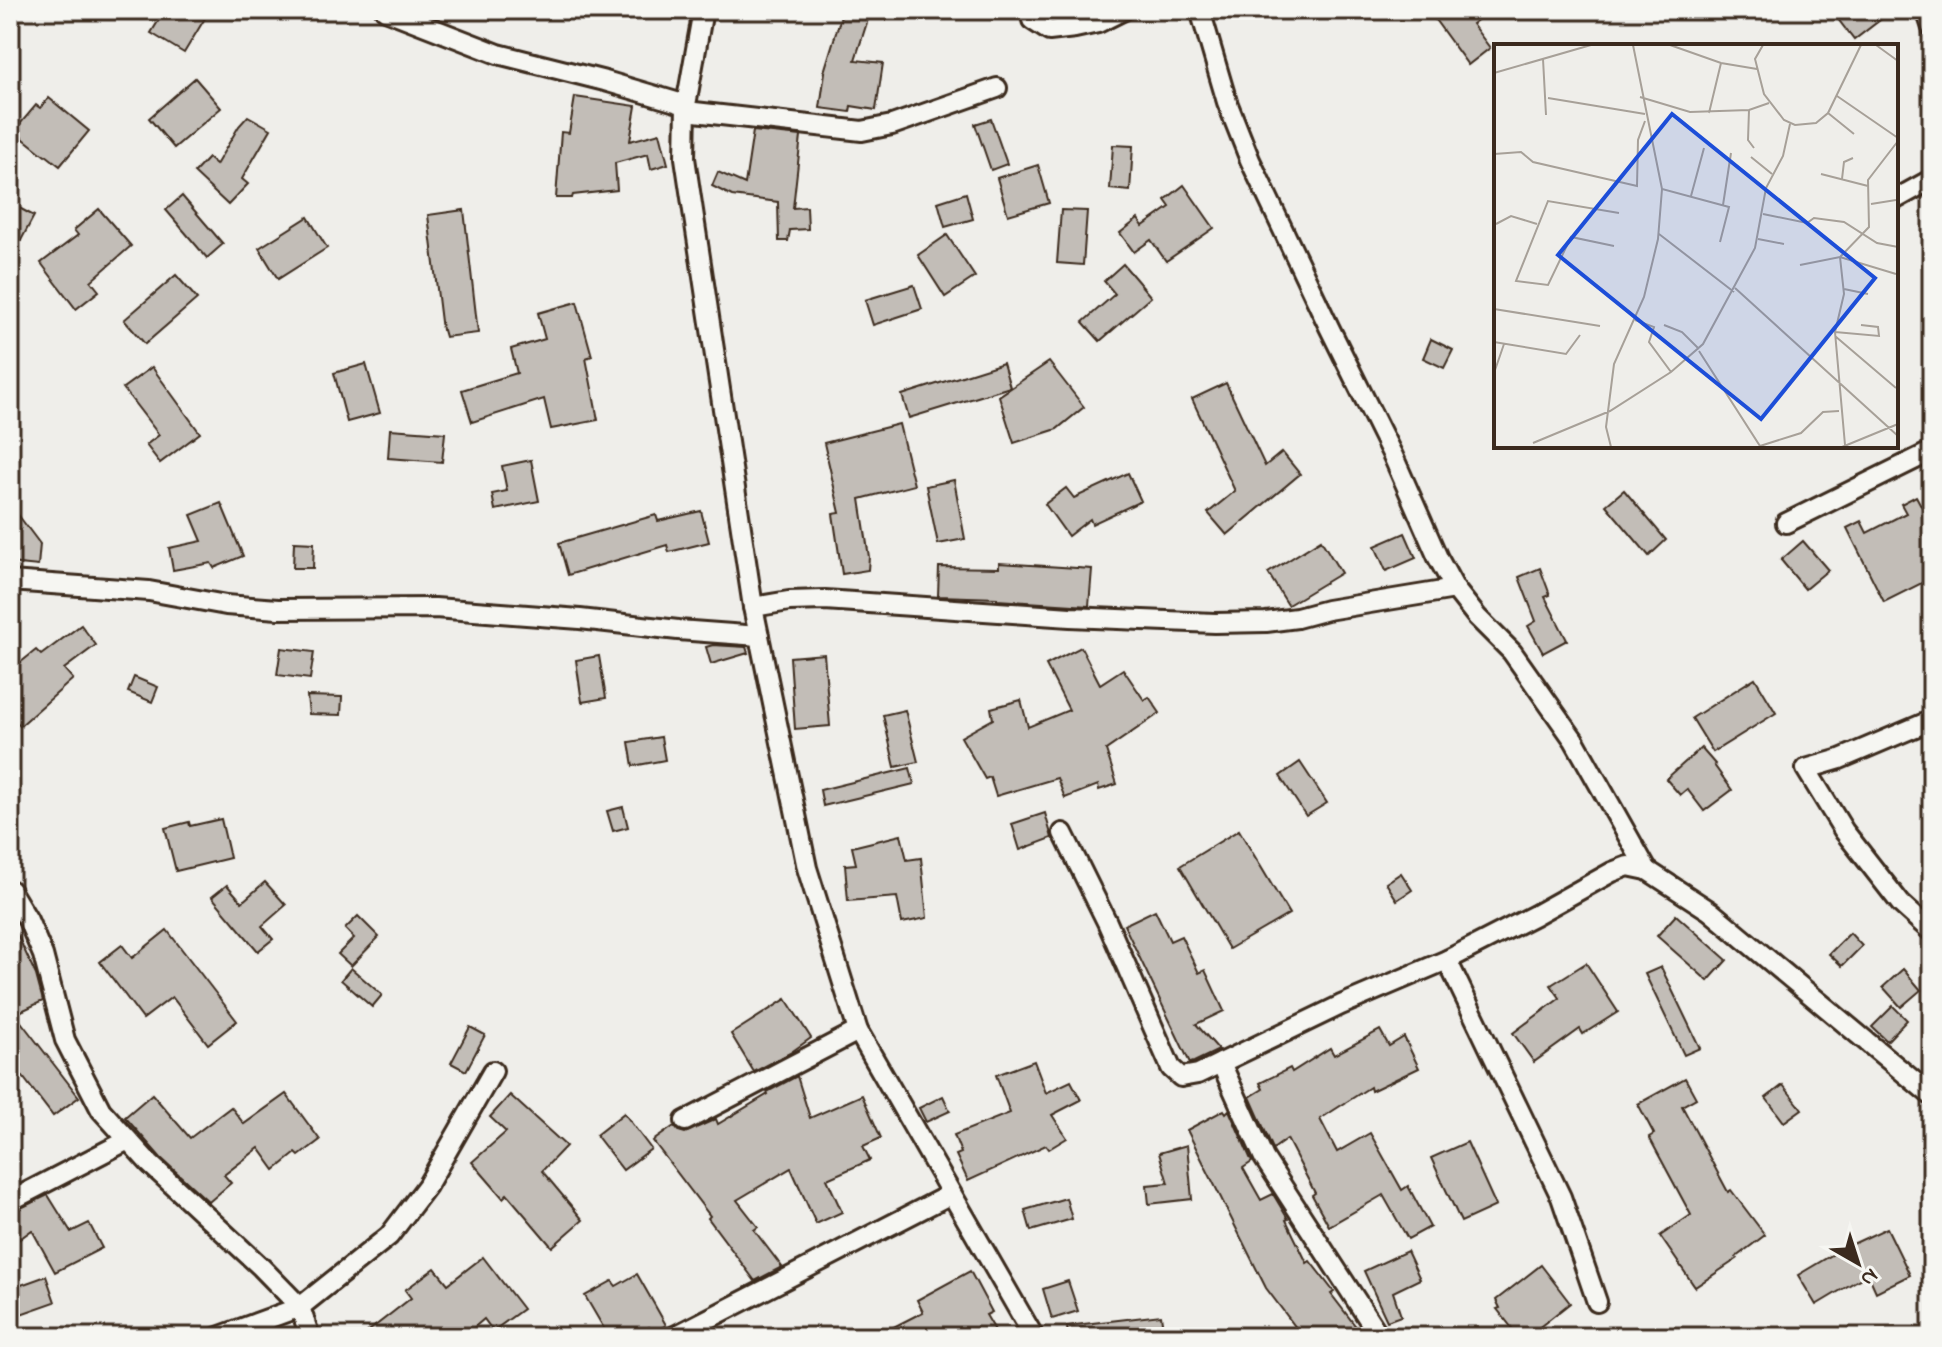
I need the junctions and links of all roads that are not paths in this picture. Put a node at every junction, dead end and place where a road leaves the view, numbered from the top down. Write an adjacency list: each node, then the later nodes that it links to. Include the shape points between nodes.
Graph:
1 (385, 10): 9 (street, via 498,54)
2 (703, 10): 9 (street)
3 (1030, 10): 4 (street, via 1032,20 1049,31 1098,23)
4 (1124, 10)
5 (1200, 10): 15 (street, via 1250,160)
6 (1926, 10): 7 (street)
7 (1932, 28)
8 (997, 88): 9 (street, via 862,131)
9 (686, 108): 16 (street, via 685,158)
10 (1932, 179): 11 (street)
11 (1898, 198)
12 (1932, 451): 13 (street)
13 (1786, 523)
14 (10, 581): 17 (street, via 149,591 278,609 435,608)
15 (1455, 589): 16 (street, via 1266,622 1070,617 825,600); 20 (street, via 1512,652 1574,740)
16 (753, 607): 17 (street)
17 (759, 636): 24 (street, via 807,868)
18 (1932, 720): 22 (street, via 1806,769 1901,904)
19 (1063, 833): 25 (street, via 1171,1068 1181,1077)
20 (1647, 870): 23 (street, via 1628,866 1612,872); 27 (street, via 1710,911)
21 (10, 890): 29 (street, via 43,955 65,1040 101,1110)
22 (1932, 932)
23 (1447, 960): 25 (street); 32 (street, via 1561,1197)
24 (858, 1031): 28 (street); 30 (street)
25 (1221, 1063): 38 (street, via 1264,1158)
26 (493, 1071): 33 (street, via 427,1186 389,1236)
27 (1932, 1096)
28 (685, 1121)
29 (128, 1140): 31 (street); 33 (street)
30 (951, 1194): 36 (street); 37 (street)
31 (10, 1201)
32 (1597, 1302)
33 (300, 1307): 34 (street); 35 (street)
34 (218, 1337)
35 (310, 1337)
36 (673, 1337)
37 (1034, 1337)
38 (1380, 1337)

